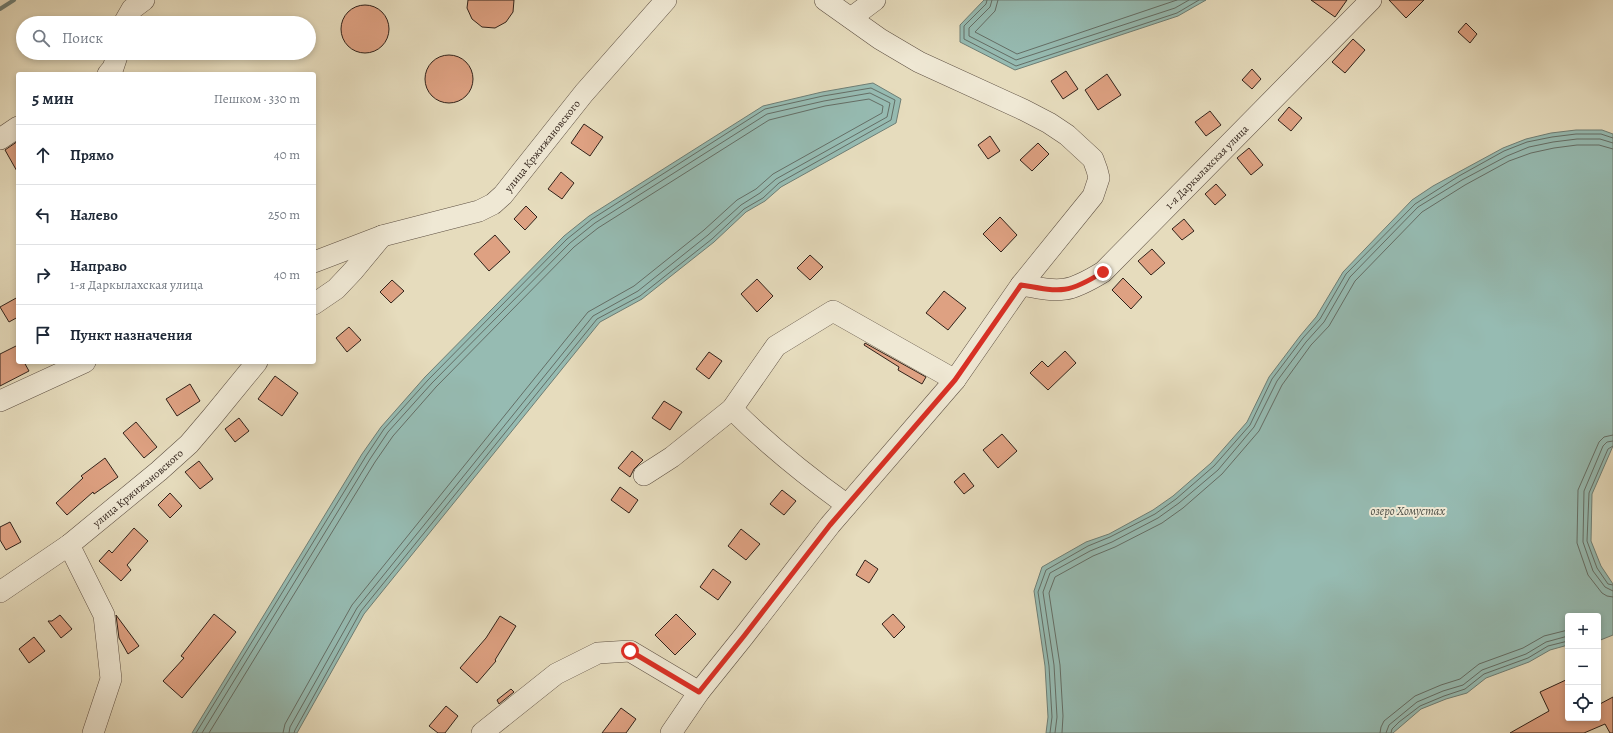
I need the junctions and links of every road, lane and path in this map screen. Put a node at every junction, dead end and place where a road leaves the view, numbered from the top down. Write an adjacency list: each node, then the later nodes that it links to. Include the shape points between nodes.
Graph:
1 (144, 0): 6 (street, via 132,9)
2 (666, 0): 12 (street, улица Кржижановского, via 584,93 503,195 493,204 464,216)
3 (825, 0): 7 (street)
4 (874, 0): 7 (street)
5 (1371, 0): 14 (street, 1-я Даркылахская улица, via 1103,272 1085,283 1064,290)
6 (128, 16)
7 (851, 18): 14 (street, via 919,62 1049,123 1067,135 1093,159 1099,178 1093,196)
8 (116, 60): 9 (street)
9 (110, 72)
10 (16, 128): 11 (street)
11 (0, 139)
12 (382, 236): 13 (street, улица Кржижановского); 15 (street, via 336,289)
13 (316, 261)
14 (1021, 285): 18 (street)
15 (316, 303)
16 (81, 364): 19 (street)
17 (255, 364): 23 (street, улица Кржижановского, via 189,444)
18 (955, 380): 20 (street, via 833,311 776,346); 22 (street)
19 (0, 400)
20 (732, 409): 21 (street); 22 (street, via 749,426)
21 (644, 475)
22 (847, 505): 25 (street)
23 (69, 544): 24 (street, улица Кржижановского); 26 (street, via 104,615 111,679)
24 (0, 592)
25 (699, 692): 27 (street, via 630,651 598,653 556,674); 28 (street)
26 (94, 733)
27 (482, 733)
28 (671, 733)

